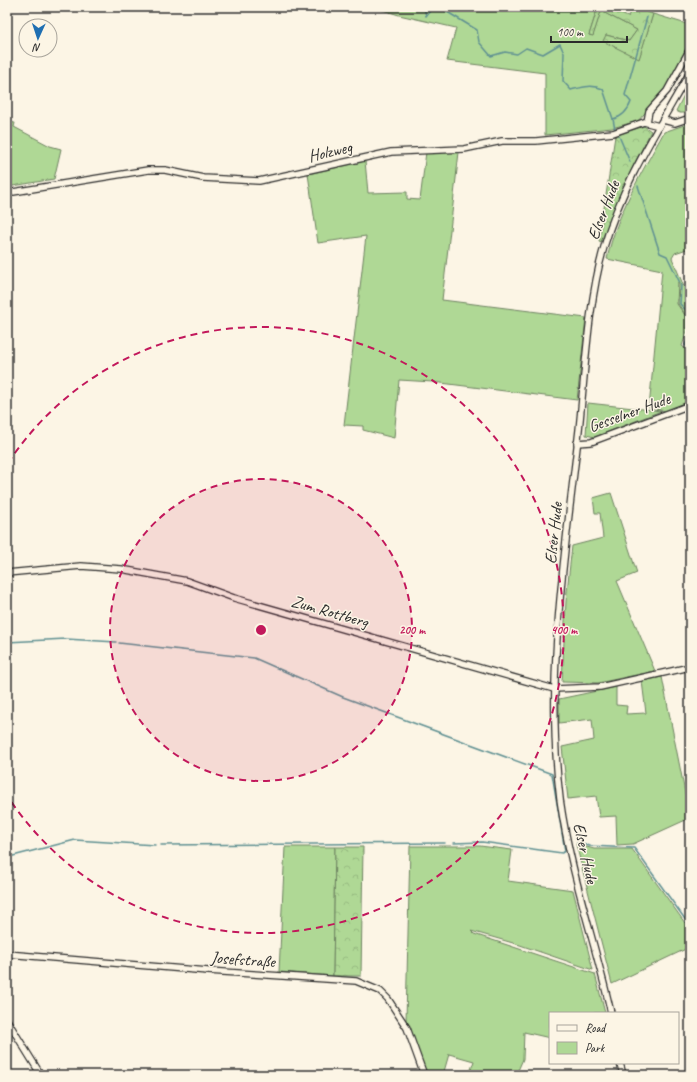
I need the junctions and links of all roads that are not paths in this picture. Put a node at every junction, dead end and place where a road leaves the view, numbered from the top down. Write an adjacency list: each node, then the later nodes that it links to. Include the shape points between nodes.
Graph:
1 (690, 49): 5 (street, via 667,92 649,111)
2 (690, 72): 4 (street, Elser Hude)
3 (690, 118): 4 (street, via 674,123)
4 (663, 120): 6 (street, Elser Hude)
5 (647, 122): 6 (street); 7 (street, Holzweg, via 613,134 536,142 502,141 464,149 391,152 259,181 203,178 165,170 148,170)
6 (659, 126): 9 (street, Elser Hude, via 624,191 603,249 592,312)
7 (7, 193)
8 (690, 405): 9 (street, Gesselner Hude, via 591,442)
9 (577, 442): 12 (street, Elser Hude, via 560,601)
10 (7, 574): 12 (street, Zum Rottberg, via 81,566 122,569 187,581 234,598)
11 (690, 667): 12 (street, Zum Rottberg, via 600,687)
12 (554, 689): 14 (street, Elser Hude, via 555,746 568,844)
13 (7, 954): 19 (street, Josefstraße, via 356,981 380,991 388,999 407,1028)
14 (611, 1012)
15 (7, 1020): 16 (street)
16 (9, 1027): 18 (street)
17 (620, 1064): 20 (street)
18 (41, 1075)
19 (424, 1075)
20 (623, 1075)

